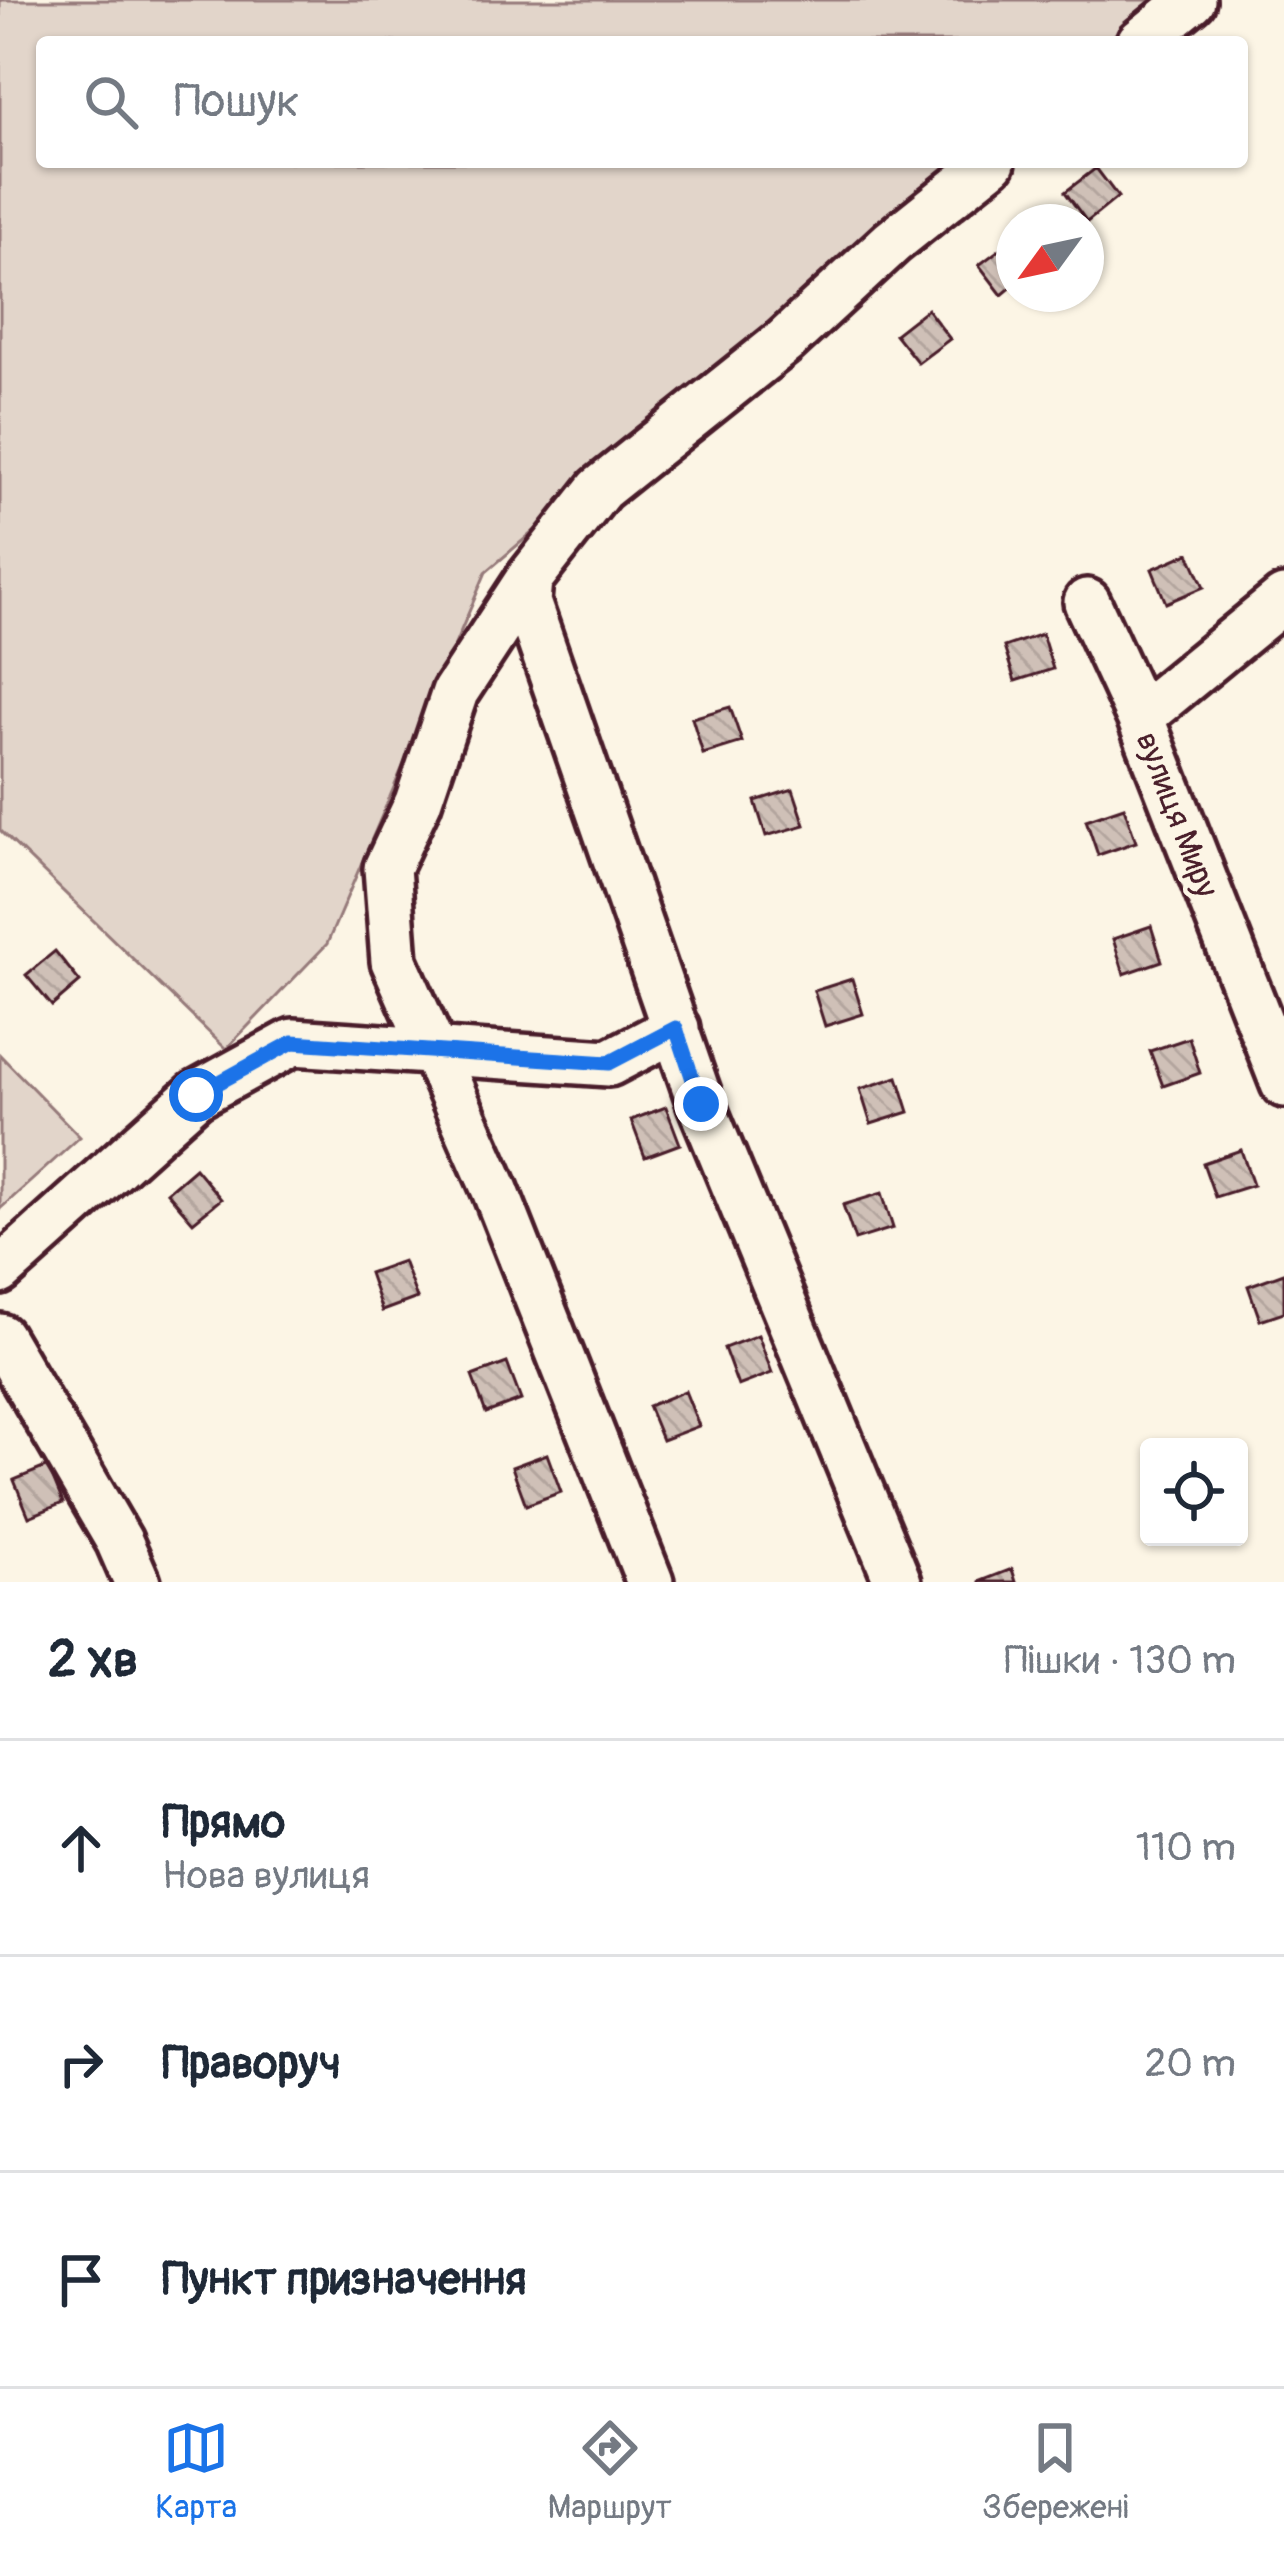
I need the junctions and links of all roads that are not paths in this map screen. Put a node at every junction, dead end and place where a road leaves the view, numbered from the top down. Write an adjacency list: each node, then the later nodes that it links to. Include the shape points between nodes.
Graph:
1 (1192, 0): 2 (street)
2 (1147, 36)
3 (984, 168): 4 (street, via 600,489)
4 (529, 579): 8 (street, via 527,602); 9 (street, via 455,692 387,868 394,961)
5 (1284, 599): 7 (street, вулиця Миру)
6 (1087, 602): 7 (street)
7 (1140, 717): 10 (street, вулиця Миру)
8 (676, 1028): 9 (street, via 609,1063); 15 (street)
9 (433, 1052): 11 (street, via 293,1042 196,1095); 14 (street)
10 (1284, 1084)
11 (0, 1271)
12 (0, 1336): 13 (street)
13 (137, 1582)
14 (650, 1582)
15 (898, 1582)

